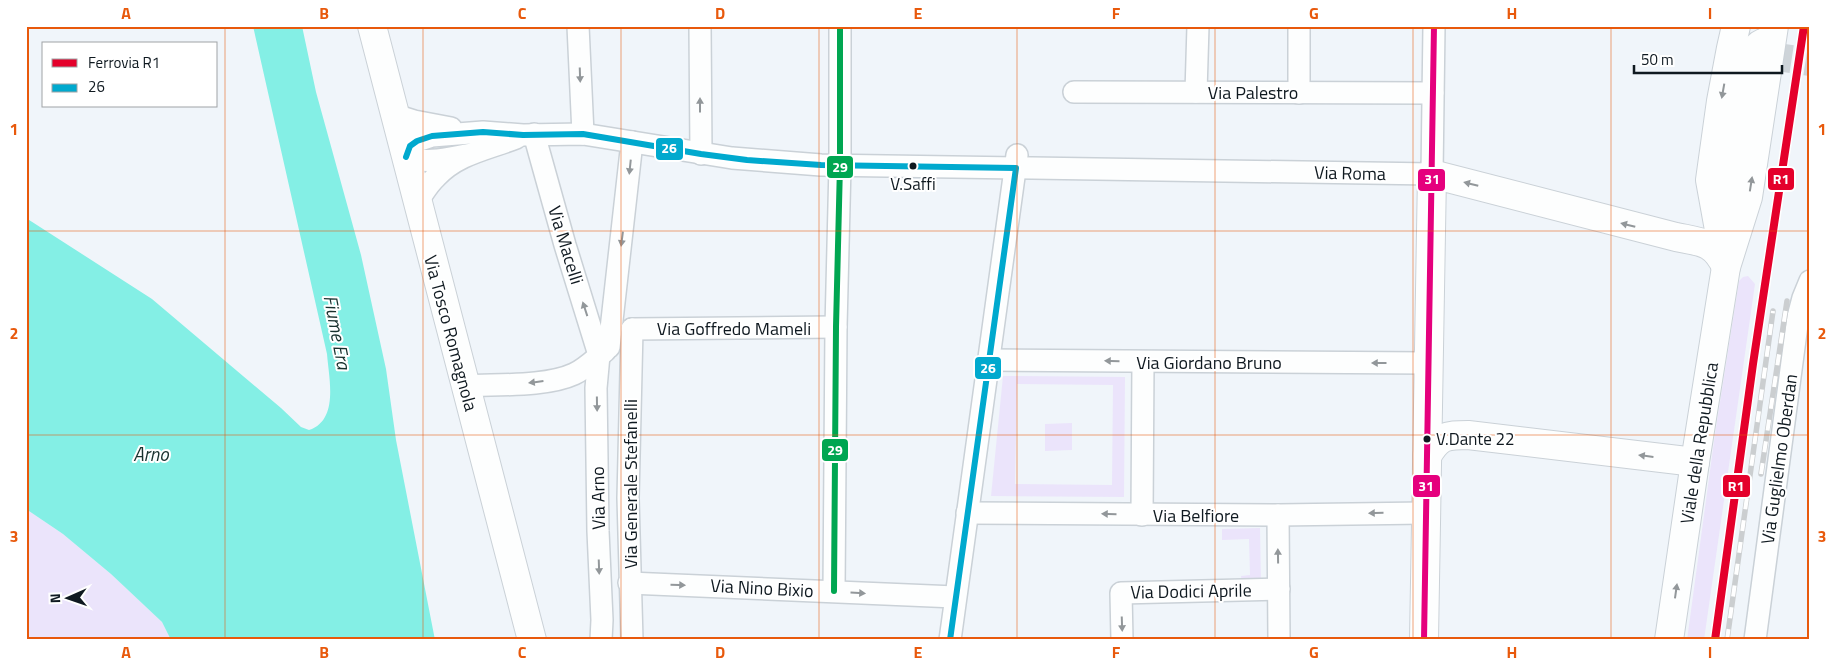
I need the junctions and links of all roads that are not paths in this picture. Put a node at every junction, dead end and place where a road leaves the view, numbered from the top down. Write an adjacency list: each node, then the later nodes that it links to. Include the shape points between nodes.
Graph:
1 (372, 26): 14 (street, Via Tosco Romagnola)
2 (578, 26): 16 (street, one-way to 16)
3 (700, 26): 19 (street, one-way to 3)
4 (840, 26): 23 (street)
5 (1198, 26): 11 (street)
6 (1298, 26): 12 (street)
7 (1434, 26): 13 (street)
8 (1736, 26): 25 (street, one-way to 25)
9 (1761, 44): 28 (street, via 1732,176); 28 (street, one-way to 9, via 1748,196)
10 (1074, 92): 11 (street, Via Palestro)
11 (1196, 92): 12 (street, Via Palestro)
12 (1299, 93): 13 (street, Via Palestro)
13 (1433, 93): 24 (street)
14 (395, 115): 15 (street); 21 (street, Via Tosco Romagnola)
15 (483, 132): 17 (street); 21 (street, via 427,137 413,144)
16 (583, 134): 17 (street, Via Roma); 18 (street, Via Roma)
17 (529, 135): 20 (street); 32 (street, Via Macelli, one-way to 17)
18 (632, 142): 19 (street, Via Roma); 32 (street, Via Arno, one-way to 32)
19 (701, 154): 23 (street, Via Roma)
20 (466, 155): 21 (street, via 435,161); 26 (street, via 440,172)
21 (406, 156): 26 (street, Via Tosco Romagnola)
22 (1017, 161): 23 (street, Via Roma); 24 (street, Via Roma); 33 (street)
23 (840, 165): 30 (street)
24 (1432, 174): 27 (street, Via Roma, one-way to 24); 35 (street)
25 (1710, 180): 27 (street, via 1702,219 1692,230); 28 (street)
26 (417, 202): 36 (street, Via Tosco Romagnola)
27 (1676, 237): 28 (street, Via Roma, via 1703,242)
28 (1729, 257): 38 (street, Viale della Repubblica)
29 (1810, 281): 55 (street, Via Guglielmo Oberdan, via 1798,317)
30 (836, 327): 31 (street, Via Goffredo Mameli); 45 (street)
31 (632, 329): 32 (street); 43 (street, Via Generale Stefanelli, via 628,498)
32 (604, 351): 36 (street, one-way to 36, via 567,377 522,384); 48 (street, Via Arno, one-way to 48, via 596,378)
33 (989, 360): 34 (street, Via Giordano Bruno, one-way to 33); 40 (street)
34 (1143, 362): 35 (street, Via Giordano Bruno, one-way to 34); 41 (street)
35 (1428, 363): 37 (street)
36 (466, 386): 47 (street, Via Tosco Romagnola)
37 (1426, 456): 38 (street, one-way to 37, via 1468,435 1443,438); 39 (street)
38 (1695, 462): 54 (street, Viale della Repubblica, one-way to 38)
39 (1425, 512): 42 (street, Via Belfiore, one-way to 42); 53 (street)
40 (967, 514): 41 (street, Via Belfiore, one-way to 40); 46 (street)
41 (1142, 514): 42 (street, Via Belfiore)
42 (1278, 515): 44 (street, one-way to 42)
43 (630, 583): 45 (street, Via Nino Bixio, one-way to 45); 49 (street, Via Generale Stefanelli)
44 (1279, 590): 51 (street, Via Dodici Aprile, one-way to 51, via 1121,593); 52 (street)
45 (834, 591): 46 (street, Via Nino Bixio, one-way to 46)
46 (955, 597): 50 (street)
47 (532, 640)
48 (601, 640)
49 (632, 640)
50 (950, 640)
51 (1122, 640)
52 (1279, 640)
53 (1424, 640)
54 (1670, 640)
55 (1754, 640)

